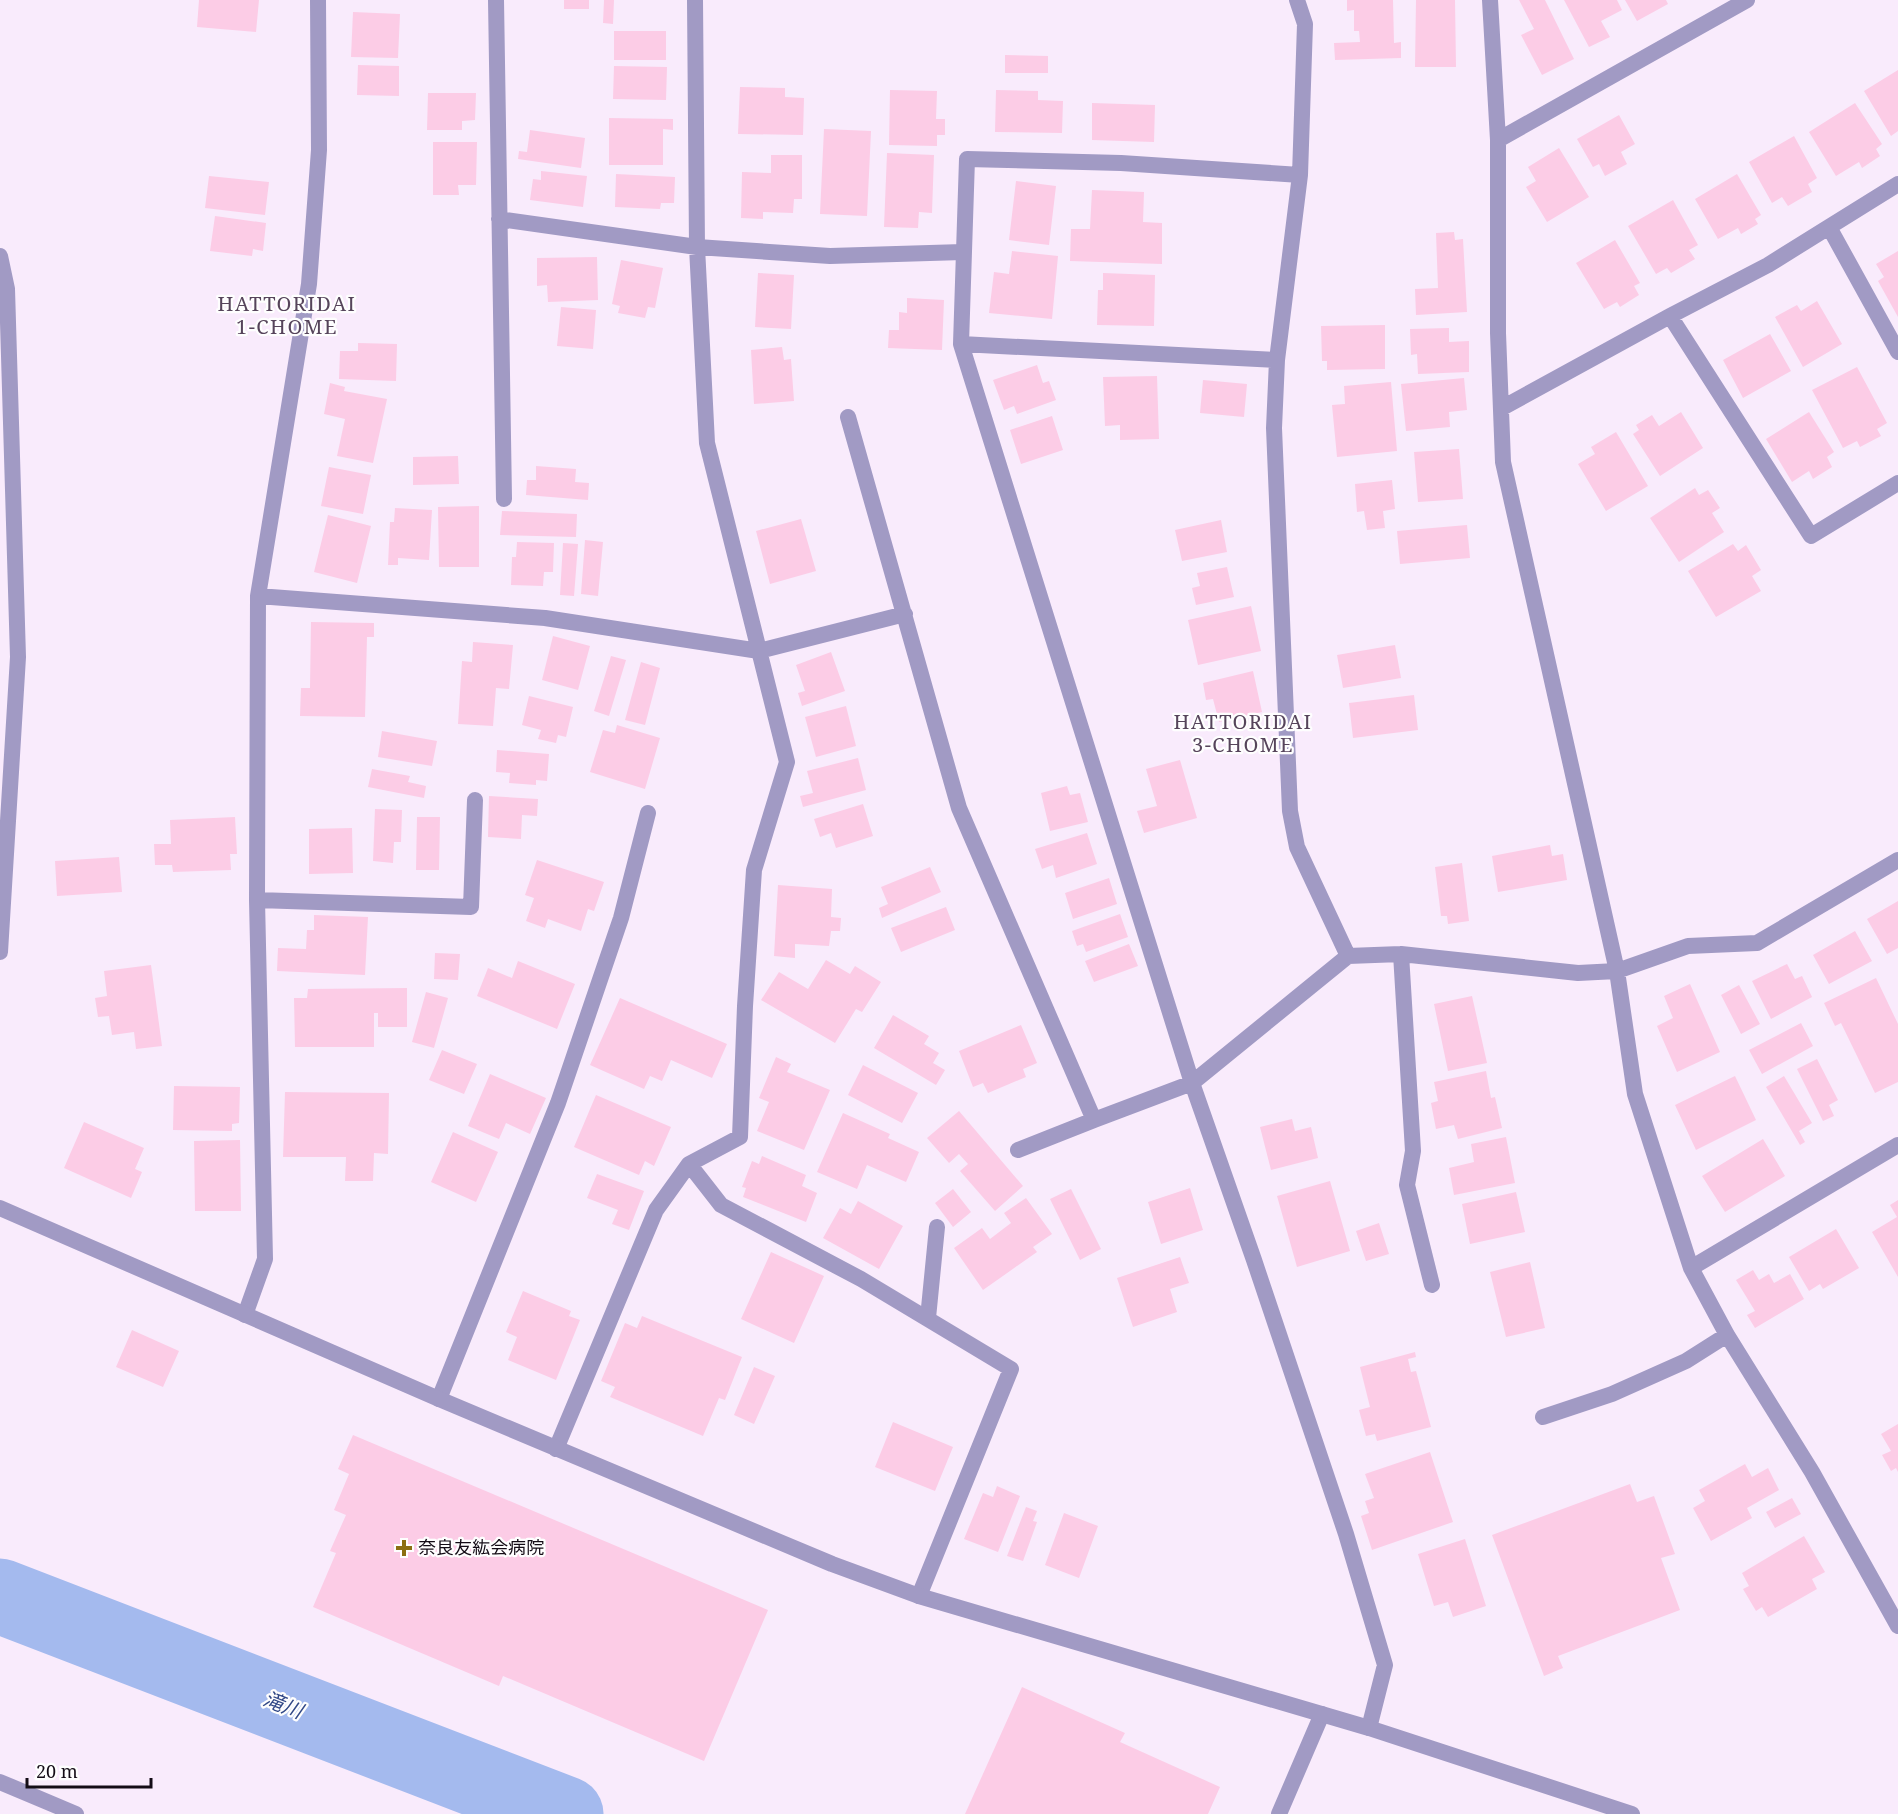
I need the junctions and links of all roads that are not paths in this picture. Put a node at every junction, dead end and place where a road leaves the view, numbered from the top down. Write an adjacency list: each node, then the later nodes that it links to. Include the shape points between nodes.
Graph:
1 (318, 0): 23 (street, via 319,150 309,284)
2 (496, 0): 10 (street)
3 (695, 0): 12 (street)
4 (1297, 0): 8 (street, via 1305,24)
5 (1490, 0): 7 (street)
6 (1747, 0): 7 (street)
7 (1498, 140): 19 (street)
8 (1300, 175): 13 (street, via 1121,163 967,159); 18 (street)
9 (1898, 184): 11 (street)
10 (499, 219): 12 (street); 22 (street)
11 (1829, 227): 15 (street, via 1768,265); 17 (street)
12 (697, 247): 13 (street, via 831,256); 25 (street, via 707,443)
13 (963, 252): 16 (street)
14 (0, 256): 30 (street, via 7,289 18,657)
15 (1670, 316): 19 (street); 21 (street, via 1811,536)
16 (961, 344): 18 (street); 34 (street)
17 (1898, 352)
18 (1277, 360): 32 (street, via 1274,428 1290,811 1297,847)
19 (1502, 408): 33 (street, via 1503,462)
20 (848, 417): 24 (street)
21 (1898, 483)
22 (504, 499)
23 (258, 596): 25 (street, via 545,618); 29 (street)
24 (905, 614): 25 (street); 35 (street, via 959,808)
25 (759, 651): 38 (street, via 787,762 754,870 740,1137)
26 (475, 800): 29 (street, via 471,907)
27 (648, 813): 46 (street, via 621,918 558,1103)
28 (1898, 860): 33 (street, via 1757,943 1688,946)
29 (256, 900): 43 (street, via 265,1259)
30 (0, 952)
31 (1401, 954): 32 (street); 33 (street, via 1578,974); 42 (street, via 1413,1151 1407,1185)
32 (1348, 956): 34 (street)
33 (1617, 971): 41 (street, via 1635,1094)
34 (1192, 1083): 35 (street); 52 (street, via 1346,1534 1385,1665)
35 (1094, 1120): 37 (street)
36 (1898, 1144): 41 (street)
37 (1018, 1150)
38 (689, 1164): 44 (street, via 721,1205); 48 (street, via 656,1210)
39 (0, 1208): 43 (street)
40 (937, 1227): 44 (street)
41 (1690, 1268): 45 (street)
42 (1432, 1285)
43 (245, 1315): 46 (street)
44 (928, 1318): 49 (street, via 1011,1369)
45 (1727, 1335): 47 (street, via 1686,1361 1633,1385); 50 (street, via 1812,1472)
46 (439, 1399): 48 (street)
47 (1543, 1417)
48 (556, 1449): 49 (street)
49 (919, 1596): 51 (street)
50 (1898, 1626)
51 (1322, 1714): 52 (street); 55 (street)
52 (1369, 1728): 56 (street)
53 (0, 1782): 54 (street)
54 (76, 1814)
55 (1279, 1814)
56 (1632, 1814)

